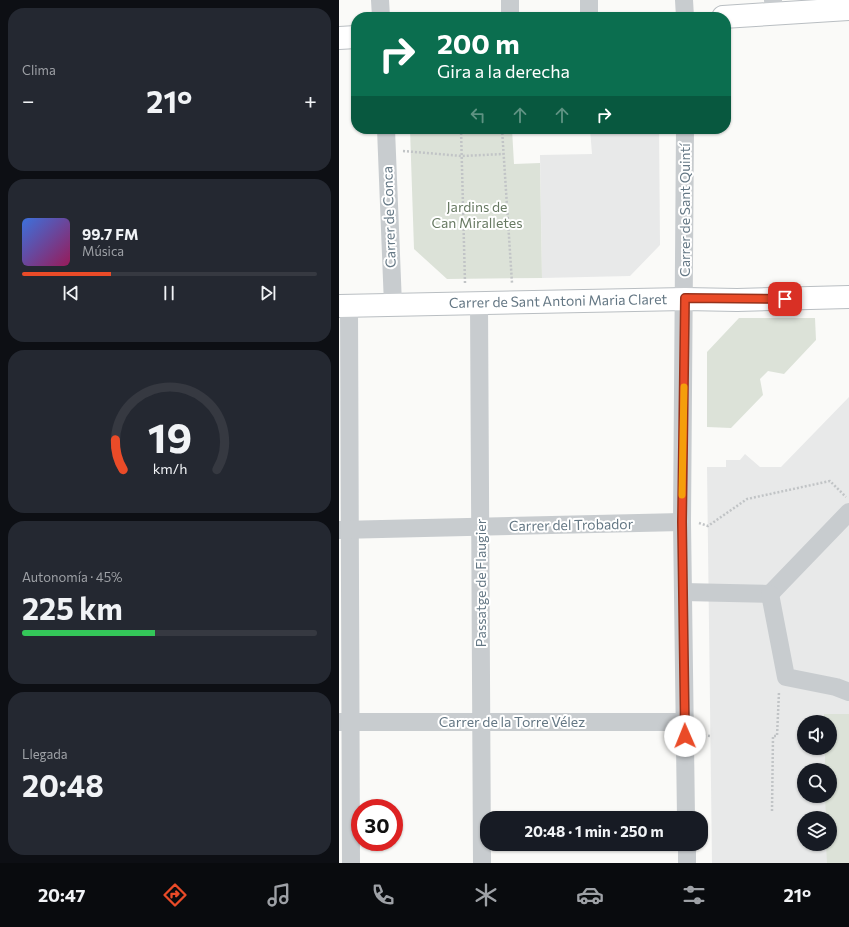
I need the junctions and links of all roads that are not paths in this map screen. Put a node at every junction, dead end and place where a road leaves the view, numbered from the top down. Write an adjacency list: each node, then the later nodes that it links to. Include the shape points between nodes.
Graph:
1 (380, 0): 6 (street)
2 (510, 0): 7 (street)
3 (589, 0): 8 (street)
4 (684, 0): 9 (street)
5 (849, 9): 10 (main road)
6 (381, 12)
7 (510, 12)
8 (589, 12)
9 (685, 12)
10 (731, 16)
11 (351, 37): 12 (main road)
12 (339, 38)
13 (386, 134): 18 (street, Carrer de Conca)
14 (685, 134): 16 (street, Carrer de Sant Quintí)
15 (849, 297): 16 (main road, Carrer de Sant Antoni Maria Claret, via 737,300)
16 (685, 298): 17 (main road, Carrer de Sant Antoni Maria Claret); 21 (street, Carrer de Sant Quintí)
17 (479, 304): 18 (main road, Carrer de Sant Antoni Maria Claret); 22 (street, Passatge de Flaugier)
18 (393, 305): 19 (main road, Carrer de Sant Antoni Maria Claret)
19 (344, 306): 23 (street)
20 (848, 505): 25 (street)
21 (690, 523): 22 (street, Carrer del Trobador); 24 (street, Carrer de Sant Quintí)
22 (481, 526): 23 (street, Carrer del Trobador); 28 (street, Passatge de Flaugier)
23 (345, 530): 27 (street)
24 (683, 592): 25 (street); 29 (street, Carrer de Sant Quintí)
25 (770, 594): 26 (street, via 786,677)
26 (849, 692)
27 (345, 722): 28 (street, Carrer de la Torre Vélez); 34 (street)
28 (481, 722): 29 (street, Carrer de la Torre Vélez); 30 (street, Passatge de Flaugier)
29 (685, 722): 31 (street, Carrer de Sant Quintí)
30 (484, 811)
31 (686, 811)
32 (483, 851): 35 (street, Passatge de Flaugier)
33 (687, 851): 36 (street)
34 (351, 863)
35 (482, 863)
36 (687, 863)

